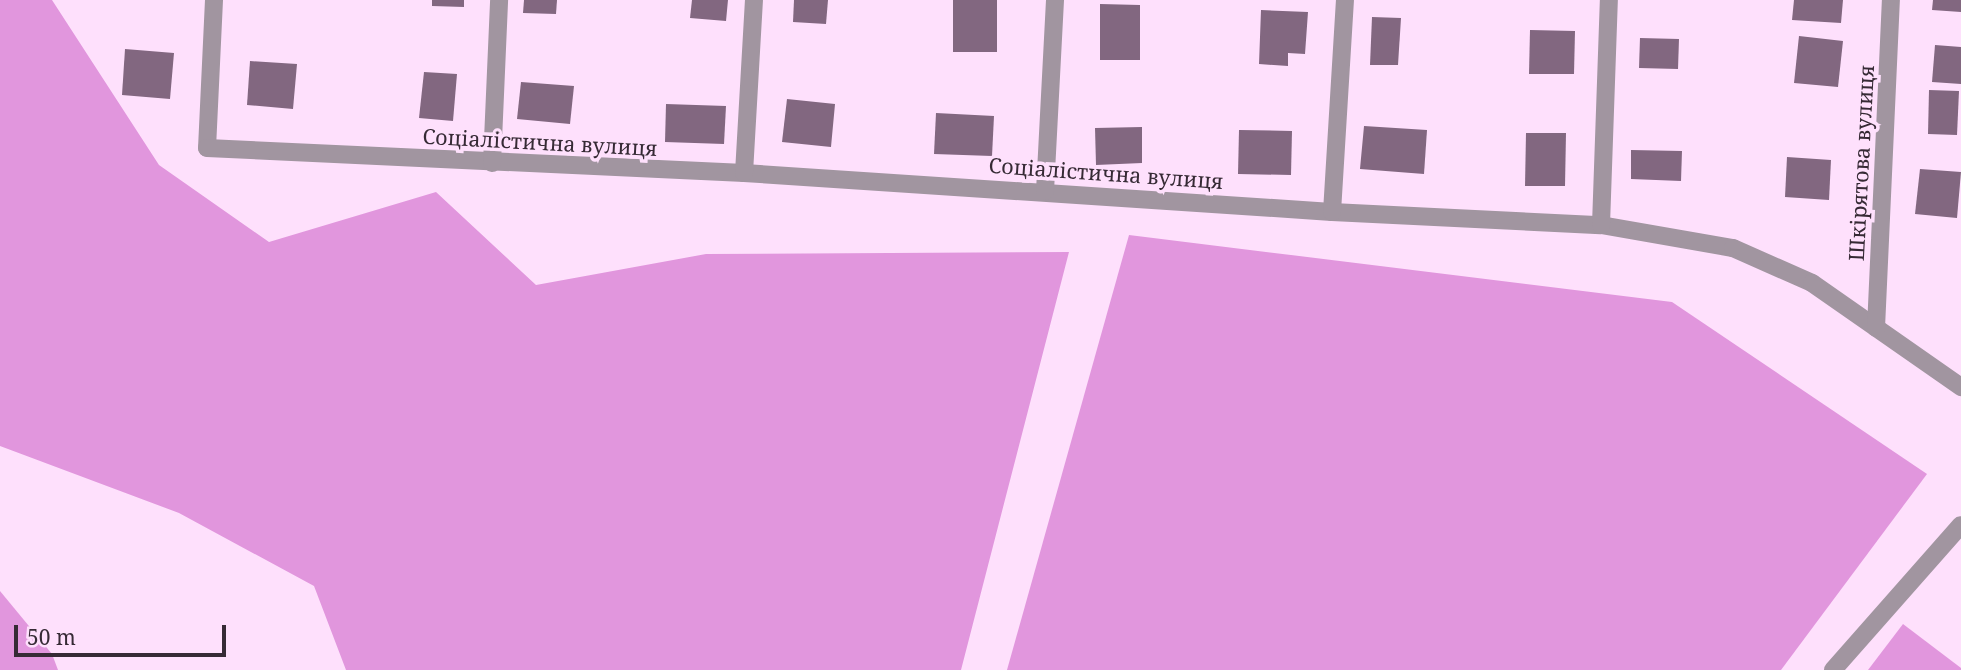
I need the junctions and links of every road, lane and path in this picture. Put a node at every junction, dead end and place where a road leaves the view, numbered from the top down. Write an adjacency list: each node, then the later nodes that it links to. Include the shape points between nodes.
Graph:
1 (214, 0): 8 (street, Соціалістична вулиця, via 207,148)
2 (499, 0): 8 (street)
3 (754, 0): 9 (street)
4 (1055, 0): 10 (street)
5 (1345, 0): 11 (street)
6 (1609, 0): 12 (street)
7 (1891, 0): 13 (street, Шкірятова вулиця)
8 (492, 163): 9 (street, Соціалістична вулиця)
9 (744, 173): 10 (street, Соціалістична вулиця)
10 (1045, 191): 11 (street, Соціалістична вулиця)
11 (1332, 212): 12 (street, Соціалістична вулиця)
12 (1601, 225): 13 (street, Соціалістична вулиця, via 1732,248 1812,283)
13 (1876, 328): 14 (street, Соціалістична вулиця)
14 (1961, 387)
15 (1961, 525): 16 (street)
16 (1833, 670)

